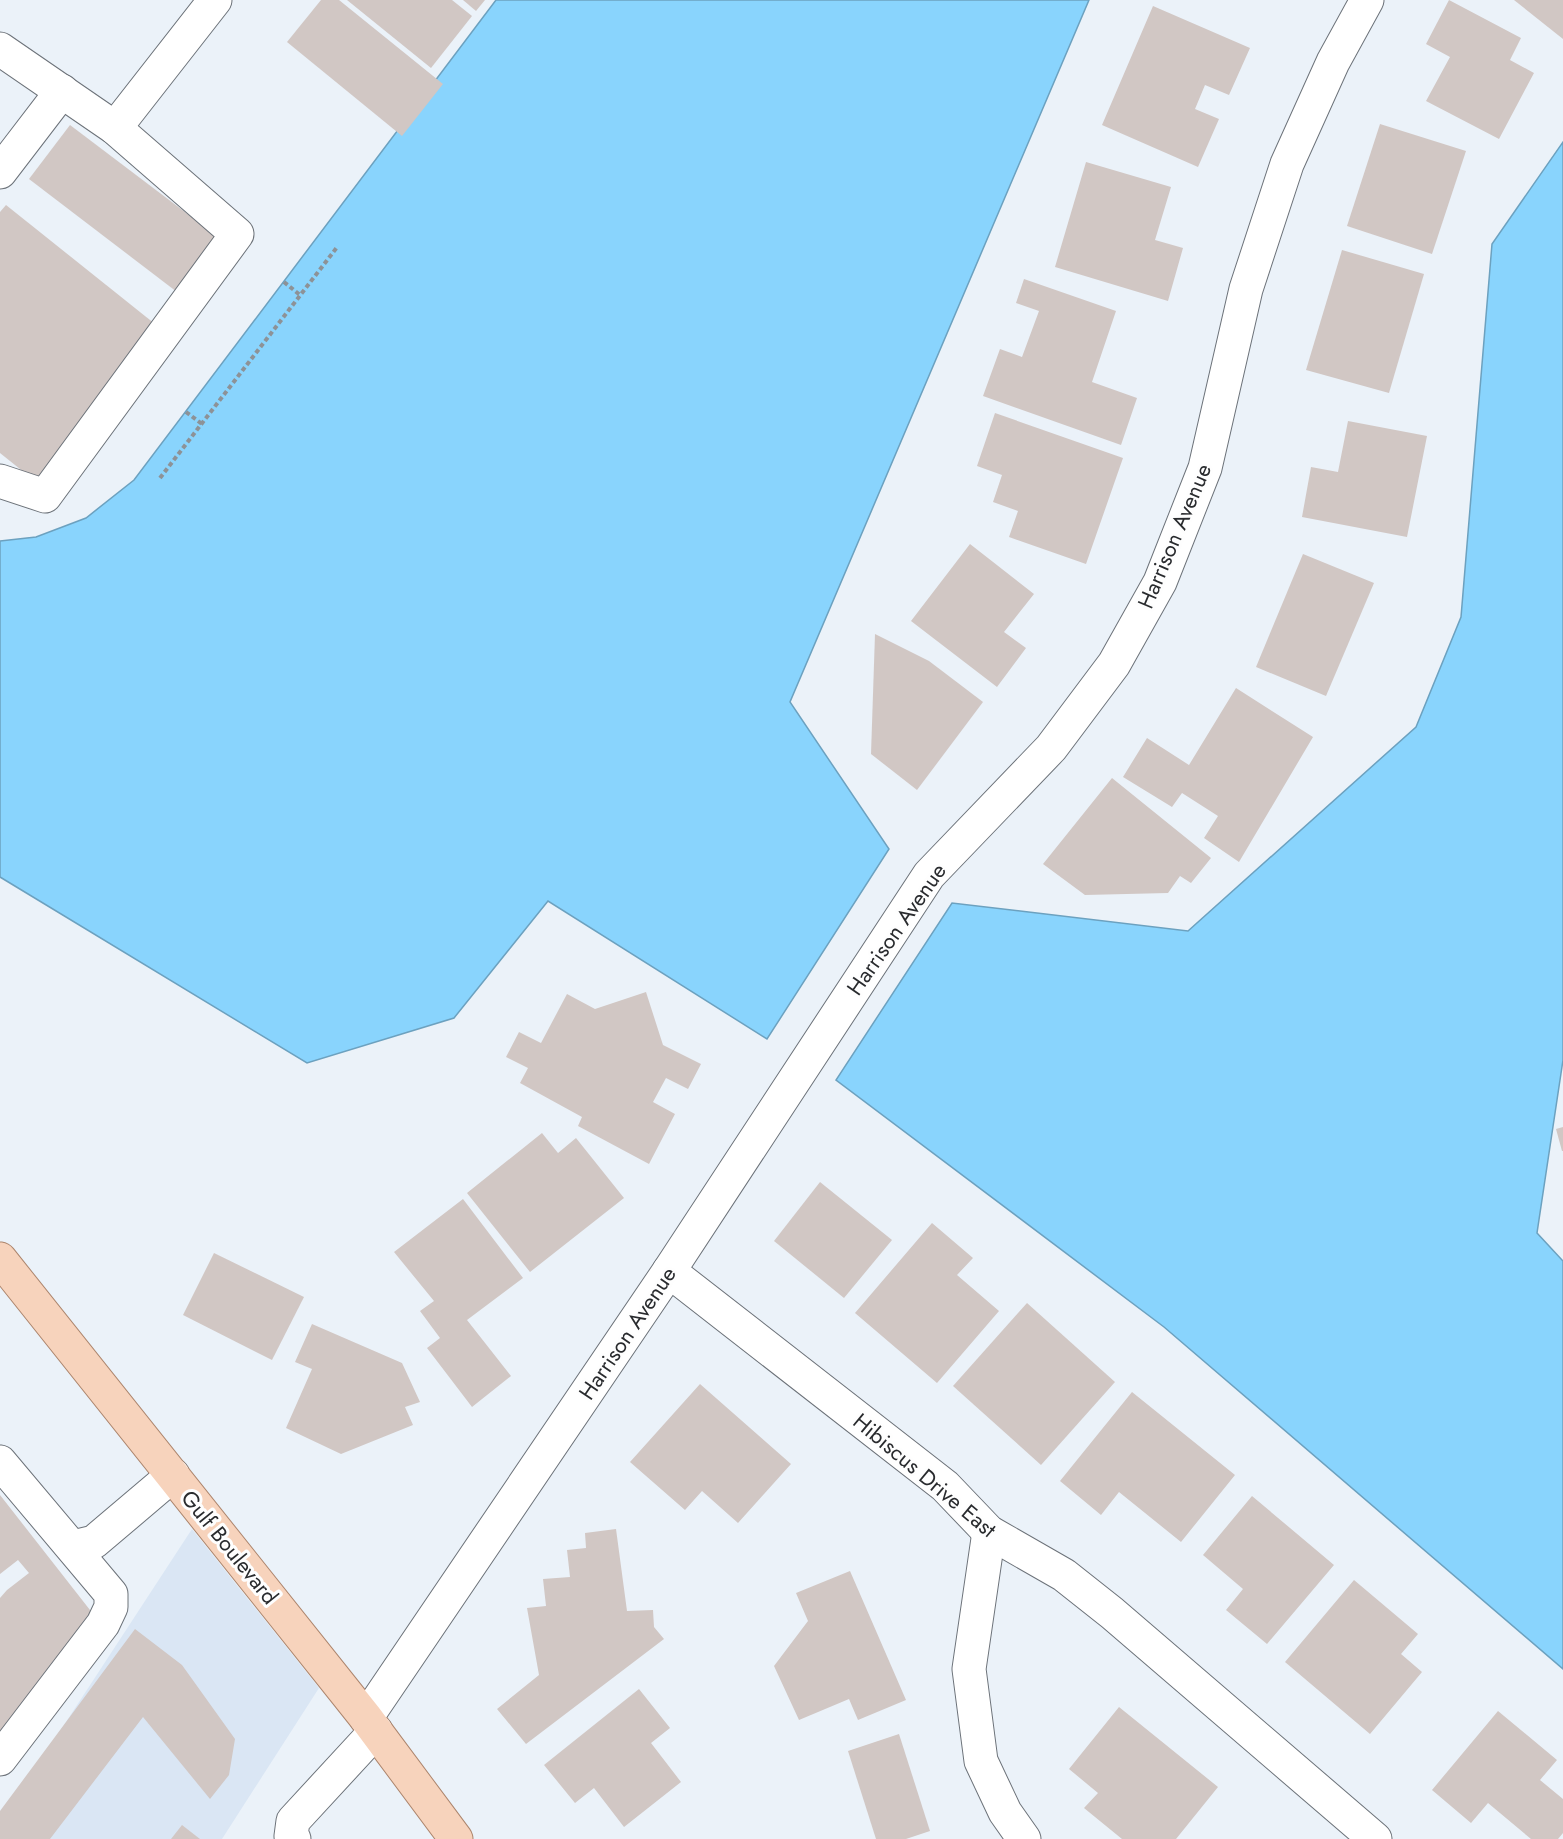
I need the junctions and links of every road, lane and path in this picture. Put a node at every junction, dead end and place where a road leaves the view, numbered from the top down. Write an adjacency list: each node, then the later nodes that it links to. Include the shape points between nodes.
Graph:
1 (215, 0): 5 (street)
2 (1367, 0): 15 (street, Harrison Avenue, via 1333,62 1287,164 1246,289 1205,468 1160,582 1114,664 1051,748 929,875)
3 (0, 49): 4 (street)
4 (62, 91): 5 (street); 6 (street)
5 (115, 128): 13 (street, via 237,234 45,496)
6 (0, 172)
7 (338, 246): 9 (path)
8 (284, 282): 9 (path)
9 (300, 295): 11 (path)
10 (186, 412): 11 (path)
11 (202, 424): 12 (path)
12 (160, 478)
13 (0, 481)
14 (3, 1270): 17 (main road, Gulf Boulevard)
15 (669, 1271): 18 (street, Hibiscus Drive East, via 945,1486); 20 (street, Harrison Avenue)
16 (0, 1462): 19 (street)
17 (173, 1475): 19 (street, via 94,1542); 20 (main road, Gulf Boulevard)
18 (989, 1532): 24 (street, via 969,1669 981,1761 1005,1812); 25 (street, Hibiscus Drive East, via 1064,1575 1113,1613)
19 (73, 1547): 21 (street, via 111,1594 111,1607 104,1624)
20 (371, 1724): 22 (street, Harrison Avenue, via 293,1821); 23 (main road, Gulf Boulevard)
21 (0, 1759)
22 (294, 1839)
23 (456, 1839)
24 (1024, 1839)
25 (1375, 1839)

